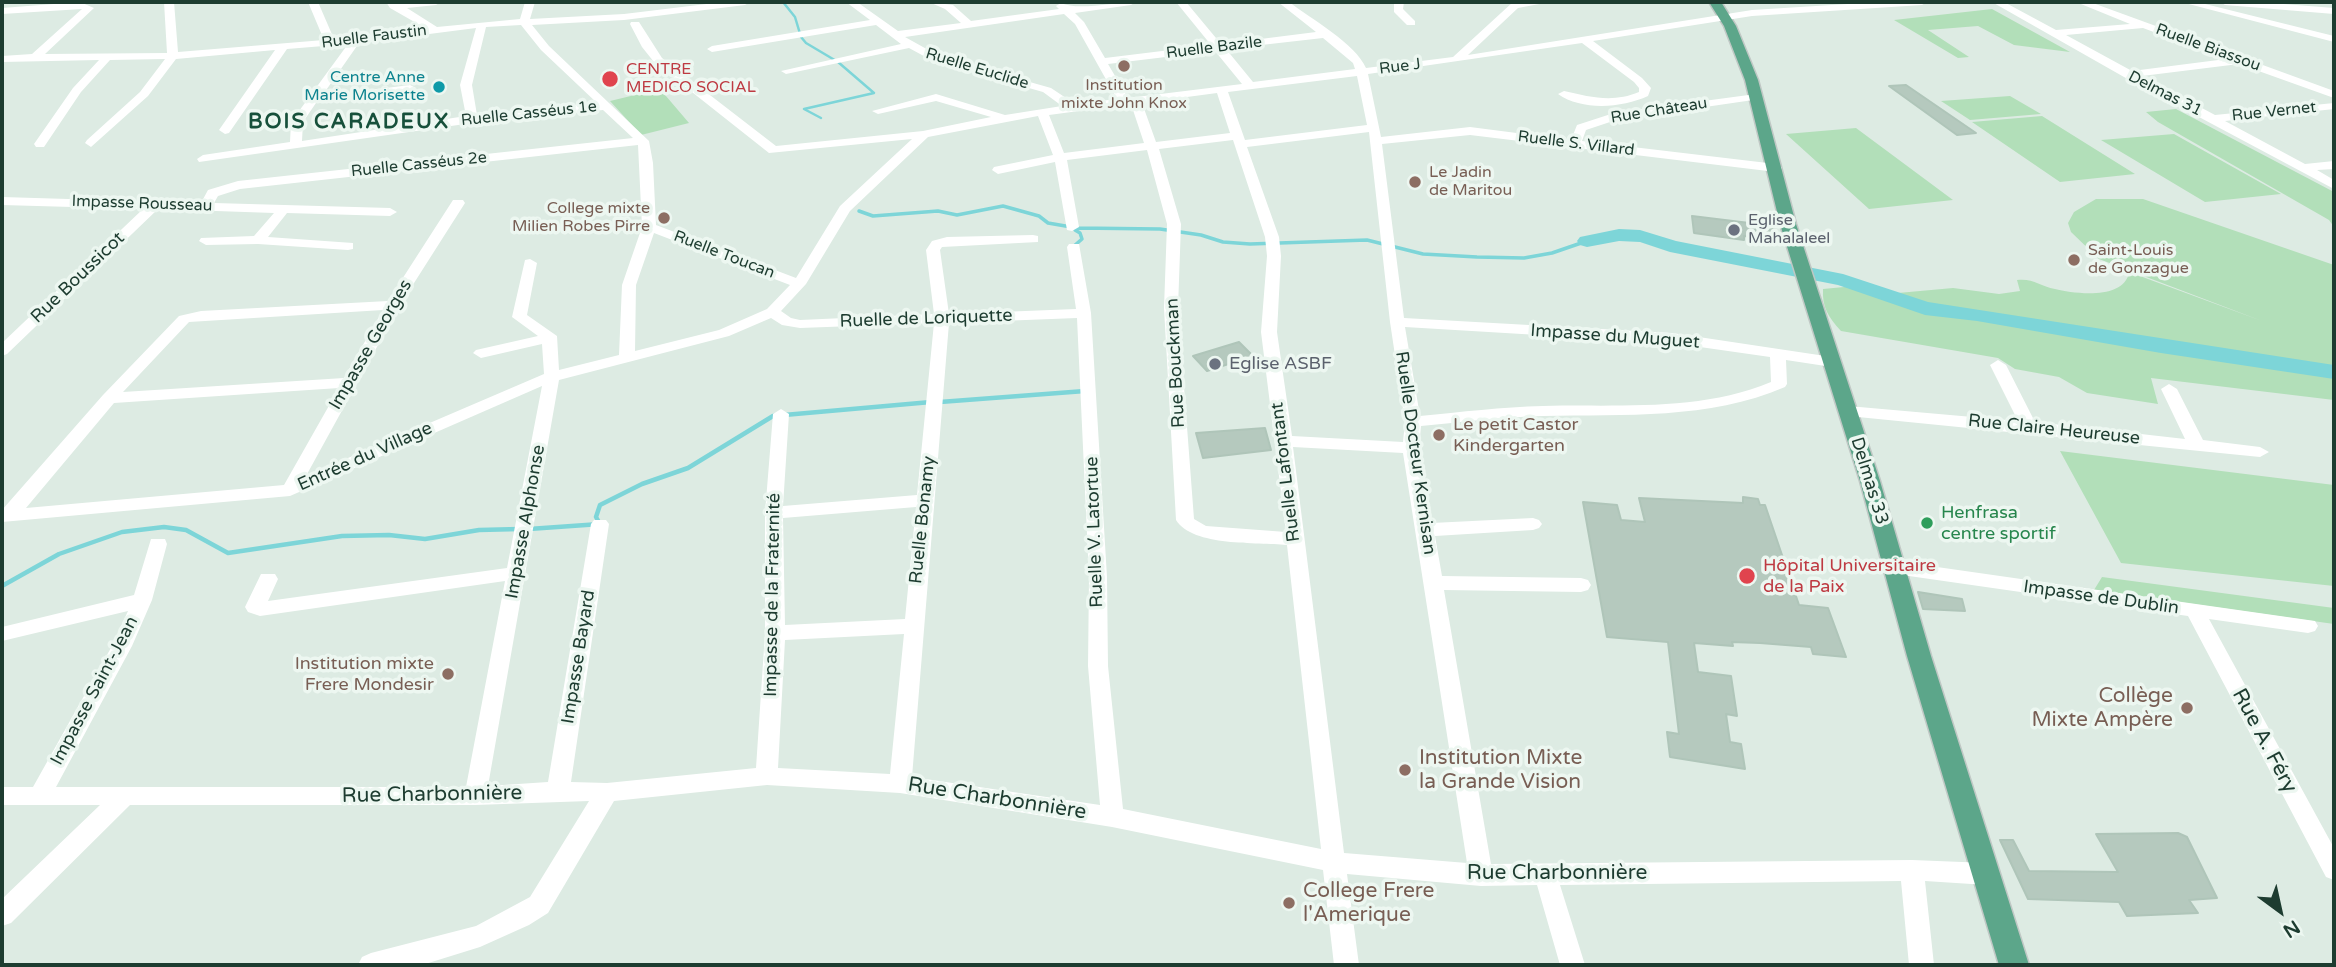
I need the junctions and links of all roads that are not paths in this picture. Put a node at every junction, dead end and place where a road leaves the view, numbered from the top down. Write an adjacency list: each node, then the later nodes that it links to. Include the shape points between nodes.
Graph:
1 (169, 2): 49 (street)
2 (313, 2): 44 (street)
3 (436, 2): 21 (street)
4 (530, 2): 30 (street)
5 (626, 2): 29 (street)
6 (745, 2): 22 (street, Ruelle Faustin)
7 (851, 2): 31 (street, Ruelle Euclide)
8 (934, 2): 34 (street, via 949,7)
9 (1056, 2): 26 (street, Rue Bouckman)
10 (1131, 2): 26 (street)
11 (1181, 2): 47 (street)
12 (1283, 2): 38 (street)
13 (1399, 2): 32 (street, via 1398,10)
14 (1545, 2): 23 (street)
15 (1715, 2): 28 (main road, Delmas 33)
16 (1922, 2): 28 (street, Rue J)
17 (1997, 2): 37 (street, Delmas 31)
18 (2081, 2): 35 (street, Ruelle Biassou)
19 (2186, 2): 39 (street)
20 (2225, 2): 24 (street)
21 (393, 4): 36 (street)
22 (708, 4): 29 (street, Ruelle Faustin)
23 (1516, 4): 53 (street)
24 (2286, 5): 27 (street); 39 (street)
25 (2, 11): 50 (street, via 89,8)
26 (1067, 11): 34 (street); 55 (street, Rue Bouckman, via 1079,22)
27 (2334, 11)
28 (1727, 17): 43 (street, Rue J); 65 (main road, Delmas 33)
29 (630, 20): 30 (street, Ruelle Faustin); 78 (street, Rue J, via 659,60 773,150)
30 (524, 22): 33 (street, Ruelle Faustin); 68 (street)
31 (878, 22): 40 (street, Ruelle Euclide); 48 (street)
32 (1411, 23)
33 (482, 24): 36 (street, Ruelle Faustin); 74 (street, via 466,85)
34 (968, 24): 40 (street)
35 (2146, 25): 37 (street); 54 (street, Ruelle Biassou)
36 (434, 29): 42 (street, Ruelle Faustin)
37 (2053, 33): 59 (street, Delmas 31)
38 (1326, 34): 47 (street, Ruelle Bazile); 57 (street, via 1358,62)
39 (2317, 34): 41 (street)
40 (895, 35): 45 (street, Ruelle Euclide)
41 (2334, 39)
42 (356, 40): 44 (street, Ruelle Faustin); 66 (street)
43 (1585, 40): 53 (street, Rue J); 63 (street, via 1638,80 1644,94 1622,103)
44 (331, 43): 46 (street, Ruelle Faustin)
45 (910, 46): 56 (street); 70 (street, Ruelle Euclide, via 937,59 1047,90)
46 (283, 47): 49 (street, Ruelle Faustin); 77 (street)
47 (1217, 47): 55 (street, Ruelle Bazile); 60 (street)
48 (712, 49)
49 (173, 56): 51 (street, Ruelle Faustin); 82 (street, via 144,94)
50 (35, 57): 51 (street, Ruelle Faustin); 52 (street, Ruelle Faustin)
51 (106, 58): 83 (street, via 77,90)
52 (6, 59): 58 (street)
53 (1456, 60): 57 (street, Rue J)
54 (2240, 60): 59 (street); 64 (street, Ruelle Biassou)
55 (1102, 61): 67 (street, Rue Bouckman)
56 (786, 71)
57 (1362, 72): 60 (street, Rue J); 76 (street, Ruelle Docteur Kernisan)
58 (2, 73)
59 (2128, 75): 75 (street, Delmas 31)
60 (1250, 86): 62 (street, Rue J)
61 (410, 88): 66 (street)
62 (1221, 89): 67 (street, Rue J); 79 (street, Ruelle Lafontant)
63 (1564, 94)
64 (2334, 95)
65 (1756, 97): 84 (street, Rue Château, via 1614,117 1581,128); 90 (main road, Delmas 33)
66 (315, 100): 85 (street, via 297,122)
67 (1130, 100): 70 (street, Rue J); 86 (street, Rue Bouckman)
68 (604, 106): 74 (street, Ruelle Casséus 1e); 80 (street)
69 (2334, 106): 75 (street, Rue Vernet)
70 (1071, 107): 72 (street, Rue J)
71 (878, 111): 73 (street, via 936,97)
72 (1042, 111): 73 (street, Rue J); 87 (street)
73 (1003, 117): 78 (street, Rue J)
74 (472, 119): 85 (street, Ruelle Casséus 1e)
75 (2214, 119): 91 (street, Delmas 31)
76 (1374, 128): 79 (street); 81 (street, Ruelle Docteur Kernisan)
77 (225, 130)
78 (924, 134): 108 (street, via 845,209)
79 (1239, 140): 86 (street); 129 (street, Ruelle Lafontant, via 1272,237 1269,332)
80 (643, 141): 97 (street, Ruelle Casséus 2e, via 238,185 213,193); 100 (street)
81 (1376, 141): 84 (street, Ruelle S. Villard, via 1469,131); 113 (street, Ruelle Docteur Kernisan)
82 (90, 143)
83 (40, 144)
84 (1575, 145): 90 (street, Ruelle S. Villard)
85 (296, 146): 88 (street, Ruelle Casséus 1e)
86 (1151, 148): 87 (street); 140 (street, Rue Bouckman, via 1170,200 1174,231 1171,308 1185,520 1202,532)
87 (1060, 157): 92 (street); 101 (street)
88 (203, 159)
89 (2334, 165): 91 (street)
90 (1776, 168): 119 (main road, Delmas 33, via 1788,225)
91 (2304, 168): 93 (street, Delmas 31)
92 (998, 170)
93 (2334, 185)
94 (2, 201): 96 (street, Impasse Rousseau)
95 (458, 203): 109 (street, Impasse Georges)
96 (155, 205): 97 (street, Impasse Rousseau); 115 (street, Rue Boussicot)
97 (205, 207): 98 (street, Impasse Rousseau)
98 (283, 210): 99 (street, Impasse Rousseau); 103 (street)
99 (390, 212)
100 (649, 227): 108 (street, Ruelle Toucan); 117 (street, via 629,285)
101 (1072, 227)
102 (1033, 239): 112 (street, Ruelle Bonamy, via 937,244 932,256)
103 (258, 240): 104 (street); 105 (street)
104 (206, 241)
105 (348, 246)
106 (1074, 247): 111 (street, Ruelle V. Latortue)
107 (530, 263): 114 (street, via 519,317)
108 (799, 284): 110 (street)
109 (393, 305): 122 (street, Impasse Georges); 124 (street, via 184,319)
110 (772, 312): 112 (street, Ruelle de Loriquette, via 800,324); 117 (street, Entrée du Village, via 704,339)
111 (1084, 313): 112 (street, Ruelle de Loriquette); 161 (street, Ruelle V. Latortue, via 1098,577 1098,666)
112 (942, 318): 134 (street, Ruelle Bonamy)
113 (1397, 322): 118 (street, Impasse du Muguet, via 1672,338); 127 (street, Ruelle Docteur Kernisan)
114 (549, 338): 116 (street); 121 (street, Impasse Alphonse)
115 (2, 351)
116 (481, 353)
117 (627, 355): 121 (street, Entrée du Village)
118 (1778, 355): 119 (street, Impasse du Muguet); 127 (street, via 1779,384 1736,399 1685,407 1539,411)
119 (1832, 362): 125 (main road, Delmas 33)
120 (1998, 365): 128 (street)
121 (548, 377): 133 (street, Entrée du Village); 143 (street, Impasse Alphonse)
122 (348, 383): 124 (street); 133 (street, Impasse Georges)
123 (2169, 389): 130 (street)
124 (109, 398): 136 (street)
125 (1848, 411): 128 (street, Rue Claire Heureuse); 142 (main road, Delmas 33)
126 (781, 414): 135 (street, Impasse de la Fraternité)
127 (1413, 422): 131 (street, Ruelle Docteur Kernisan)
128 (2029, 426): 130 (street, Rue Claire Heureuse)
129 (1283, 441): 131 (street); 140 (street, Ruelle Lafontant)
130 (2197, 446): 132 (street, Rue Claire Heureuse)
131 (1411, 448): 139 (street, Ruelle Docteur Kernisan)
132 (2260, 452)
133 (290, 490): 136 (street, Entrée du Village)
134 (924, 500): 135 (street); 149 (street, Ruelle Bonamy)
135 (774, 513): 151 (street, Impasse de la Fraternité)
136 (6, 515)
137 (600, 524): 155 (street, Impasse Bayard)
138 (1533, 524): 139 (street)
139 (1425, 530): 145 (street, Ruelle Docteur Kernisan)
140 (1294, 539): 162 (street, Ruelle Lafontant)
141 (158, 544): 147 (street)
142 (1895, 568): 148 (street, Impasse de Dublin); 165 (main road, Delmas 33)
143 (517, 573): 144 (street, via 260,609 256,602); 159 (street, Impasse Alphonse)
144 (268, 579)
145 (1434, 583): 146 (street); 166 (street, Ruelle Docteur Kernisan)
146 (1581, 585)
147 (142, 600): 152 (street, Impasse Saint-Jean); 160 (street, Impasse Saint-Jean, via 122,646)
148 (2195, 611): 150 (street, Impasse de Dublin); 164 (street, Rue A. Féry)
149 (913, 626): 151 (street); 154 (street, Ruelle Bonamy)
150 (2308, 626)
151 (775, 633): 153 (street, Impasse de la Fraternité)
152 (2, 634)
153 (767, 776): 154 (street, Rue Charbonnière); 156 (street, Rue Charbonnière)
154 (900, 784): 161 (street, Rue Charbonnière)
155 (558, 791): 156 (street, Rue Charbonnière); 159 (street, Rue Charbonnière)
156 (607, 792): 169 (street, via 539,905 492,932)
157 (2, 796): 160 (street, Rue Charbonnière)
158 (125, 796): 159 (street, Rue Charbonnière); 160 (street, Rue Charbonnière); 168 (street)
159 (475, 796)
160 (39, 797)
161 (1112, 817): 162 (street, Rue Charbonnière)
162 (1332, 863): 166 (street, Rue Charbonnière); 170 (street, Ruelle Lafontant)
163 (1912, 870): 165 (street, Rue Charbonnière); 167 (street, Rue Charbonnière); 172 (street)
164 (2334, 870)
165 (1987, 874): 173 (main road, Delmas 33)
166 (1480, 875): 167 (street, Rue Charbonnière)
167 (1546, 876): 171 (street)
168 (2, 915)
169 (371, 965)
170 (1346, 965)
171 (1572, 965)
172 (1922, 965)
173 (2014, 965)

